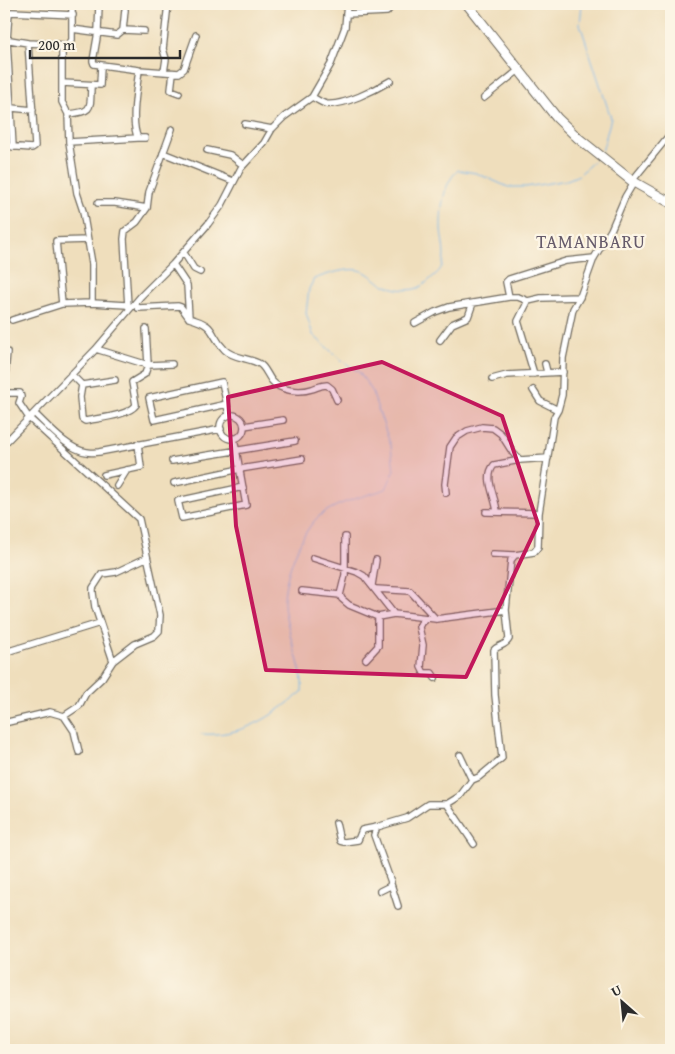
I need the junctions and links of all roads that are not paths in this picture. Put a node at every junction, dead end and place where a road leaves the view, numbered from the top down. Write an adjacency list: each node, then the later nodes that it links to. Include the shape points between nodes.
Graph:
1 (72, 4): 9 (street)
2 (99, 4): 13 (street)
3 (168, 4): 21 (street)
4 (347, 4): 8 (street)
5 (398, 4): 8 (street, via 392,5 387,12)
6 (467, 4): 19 (highway)
7 (124, 10): 11 (street)
8 (346, 14): 27 (street, via 345,27 331,64)
9 (74, 15): 10 (street); 15 (street, via 10,12)
10 (72, 29): 13 (street); 17 (street, via 71,42)
11 (123, 30): 12 (street); 13 (street, via 117,35)
12 (144, 31)
13 (98, 32): 18 (street, via 93,62)
14 (196, 35): 22 (street, via 182,72)
15 (5, 40): 16 (street); 30 (street)
16 (28, 43): 17 (street); 32 (street)
17 (62, 46): 24 (street)
18 (101, 66): 20 (street); 25 (street, via 100,84)
19 (520, 69): 28 (street); 45 (highway, via 557,118)
20 (139, 70): 21 (street); 38 (street, via 135,133 141,138)
21 (164, 72): 22 (street)
22 (173, 73): 26 (street, via 171,90)
23 (390, 81): 27 (street, via 340,103 325,104)
24 (62, 82): 25 (street); 33 (street, via 62,102)
25 (91, 85): 33 (street, via 87,111)
26 (179, 93)
27 (312, 97): 36 (street)
28 (484, 98)
29 (4, 101): 30 (street)
30 (12, 101): 31 (street)
31 (12, 108): 32 (street); 40 (street)
32 (33, 110): 40 (street, via 34,148)
33 (68, 114): 38 (street)
34 (245, 124): 36 (street)
35 (172, 129): 42 (street)
36 (272, 129): 43 (street, via 264,143)
37 (671, 134): 45 (street)
38 (69, 142): 49 (street)
39 (4, 146): 40 (street)
40 (13, 147)
41 (207, 150): 43 (street, via 230,155)
42 (163, 153): 44 (street); 48 (street, via 149,192)
43 (243, 165): 44 (street)
44 (233, 181): 50 (street, via 216,212)
45 (633, 181): 47 (highway); 51 (street, via 611,230)
46 (98, 203): 48 (street)
47 (671, 203)
48 (147, 208): 60 (street, via 125,231)
49 (88, 240): 57 (street); 59 (street, via 56,241)
50 (184, 253): 52 (street); 53 (street, via 194,269)
51 (594, 258): 54 (street, via 566,261 509,279 506,282); 55 (street)
52 (173, 264): 60 (street); 61 (street, via 187,285)
53 (200, 272)
54 (509, 297): 56 (street, via 518,296); 58 (street)
55 (580, 297): 56 (street); 72 (street, via 568,326)
56 (528, 301): 74 (street, via 518,322)
57 (92, 303): 59 (street); 60 (street)
58 (472, 303): 63 (street, via 449,307); 65 (street, via 468,317 452,324)
59 (62, 304): 62 (street)
60 (131, 306): 61 (street, via 178,306); 66 (street)
61 (189, 318): 80 (street, via 210,328 229,353 261,365 273,382 283,388 311,390 327,385)
62 (12, 320)
63 (415, 323)
64 (146, 330): 70 (street)
65 (440, 340)
66 (96, 349): 70 (street); 73 (street)
67 (7, 352): 78 (street)
68 (172, 364): 70 (street)
69 (545, 364): 71 (street)
70 (148, 365): 77 (street, via 145,374 132,382 136,405 126,412 85,421 82,419 80,396)
71 (547, 372): 72 (street); 74 (street)
72 (563, 372): 82 (street)
73 (71, 374): 77 (street); 83 (street)
74 (534, 374): 75 (street)
75 (492, 379)
76 (115, 380): 77 (street)
77 (82, 385)
78 (4, 388): 83 (street, via 7,393 20,392 19,404)
79 (533, 390): 82 (street, via 540,401)
80 (337, 400)
81 (227, 404): 81 (street, via 222,382 149,398 154,420); 84 (street)
82 (558, 410): 93 (street)
83 (31, 415): 90 (street); 91 (street, via 77,449 87,452); 110 (street, via 139,519)
84 (229, 415): 86 (street, via 239,417); 87 (street, via 223,420)
85 (283, 420): 86 (street)
86 (244, 426): 88 (street, via 242,433)
87 (221, 429): 88 (street, via 225,436); 91 (street)
88 (234, 438): 92 (street)
89 (295, 440): 92 (street)
90 (4, 444)
91 (138, 444): 98 (street, via 141,467)
92 (236, 450): 96 (street); 97 (street)
93 (548, 458): 95 (street); 106 (street)
94 (302, 459): 97 (street)
95 (520, 460): 103 (street, via 493,428 467,431 450,447); 105 (street, via 494,464 490,470)
96 (172, 461)
97 (240, 469): 100 (street); 102 (street)
98 (127, 470): 99 (street); 101 (street)
99 (104, 475)
100 (174, 483)
101 (117, 486)
102 (243, 487): 102 (street, via 246,505 182,518 178,500)
103 (446, 493)
104 (486, 512): 105 (street)
105 (497, 512): 106 (street)
106 (539, 513): 109 (street, via 537,550)
107 (345, 537): 113 (street)
108 (493, 554): 109 (street)
109 (515, 555): 117 (street, via 510,561)
110 (146, 558): 122 (street, via 116,572 102,574 98,579 93,593); 125 (street, via 154,581 160,631)
111 (313, 558): 113 (street)
112 (376, 560): 114 (street)
113 (345, 568): 114 (street, via 364,576); 116 (street)
114 (374, 587): 118 (street); 121 (street, via 410,591)
115 (302, 591): 116 (street)
116 (340, 594): 119 (street, via 349,604)
117 (506, 610): 121 (street); 131 (street, via 509,640 494,650 502,755 486,772)
118 (394, 614): 119 (street); 120 (street)
119 (378, 617): 124 (street, via 378,646)
120 (427, 618): 121 (street); 126 (street, via 420,627 423,645 421,667 424,673 432,673)
121 (436, 619)
122 (100, 623): 123 (street); 125 (street)
123 (10, 651)
124 (366, 659)
125 (113, 661): 127 (street, via 79,706)
126 (435, 678)
127 (64, 716): 128 (street, via 50,712); 129 (street, via 74,731)
128 (4, 723)
129 (79, 752)
130 (460, 755): 131 (street)
131 (472, 780): 132 (street, via 460,796)
132 (447, 804): 134 (street, via 428,804 407,818); 135 (street)
133 (336, 823): 134 (street, via 340,841 344,842 358,840 364,828)
134 (377, 827): 136 (street, via 374,836)
135 (474, 844)
136 (391, 884): 137 (street); 138 (street)
137 (380, 891)
138 (398, 906)

